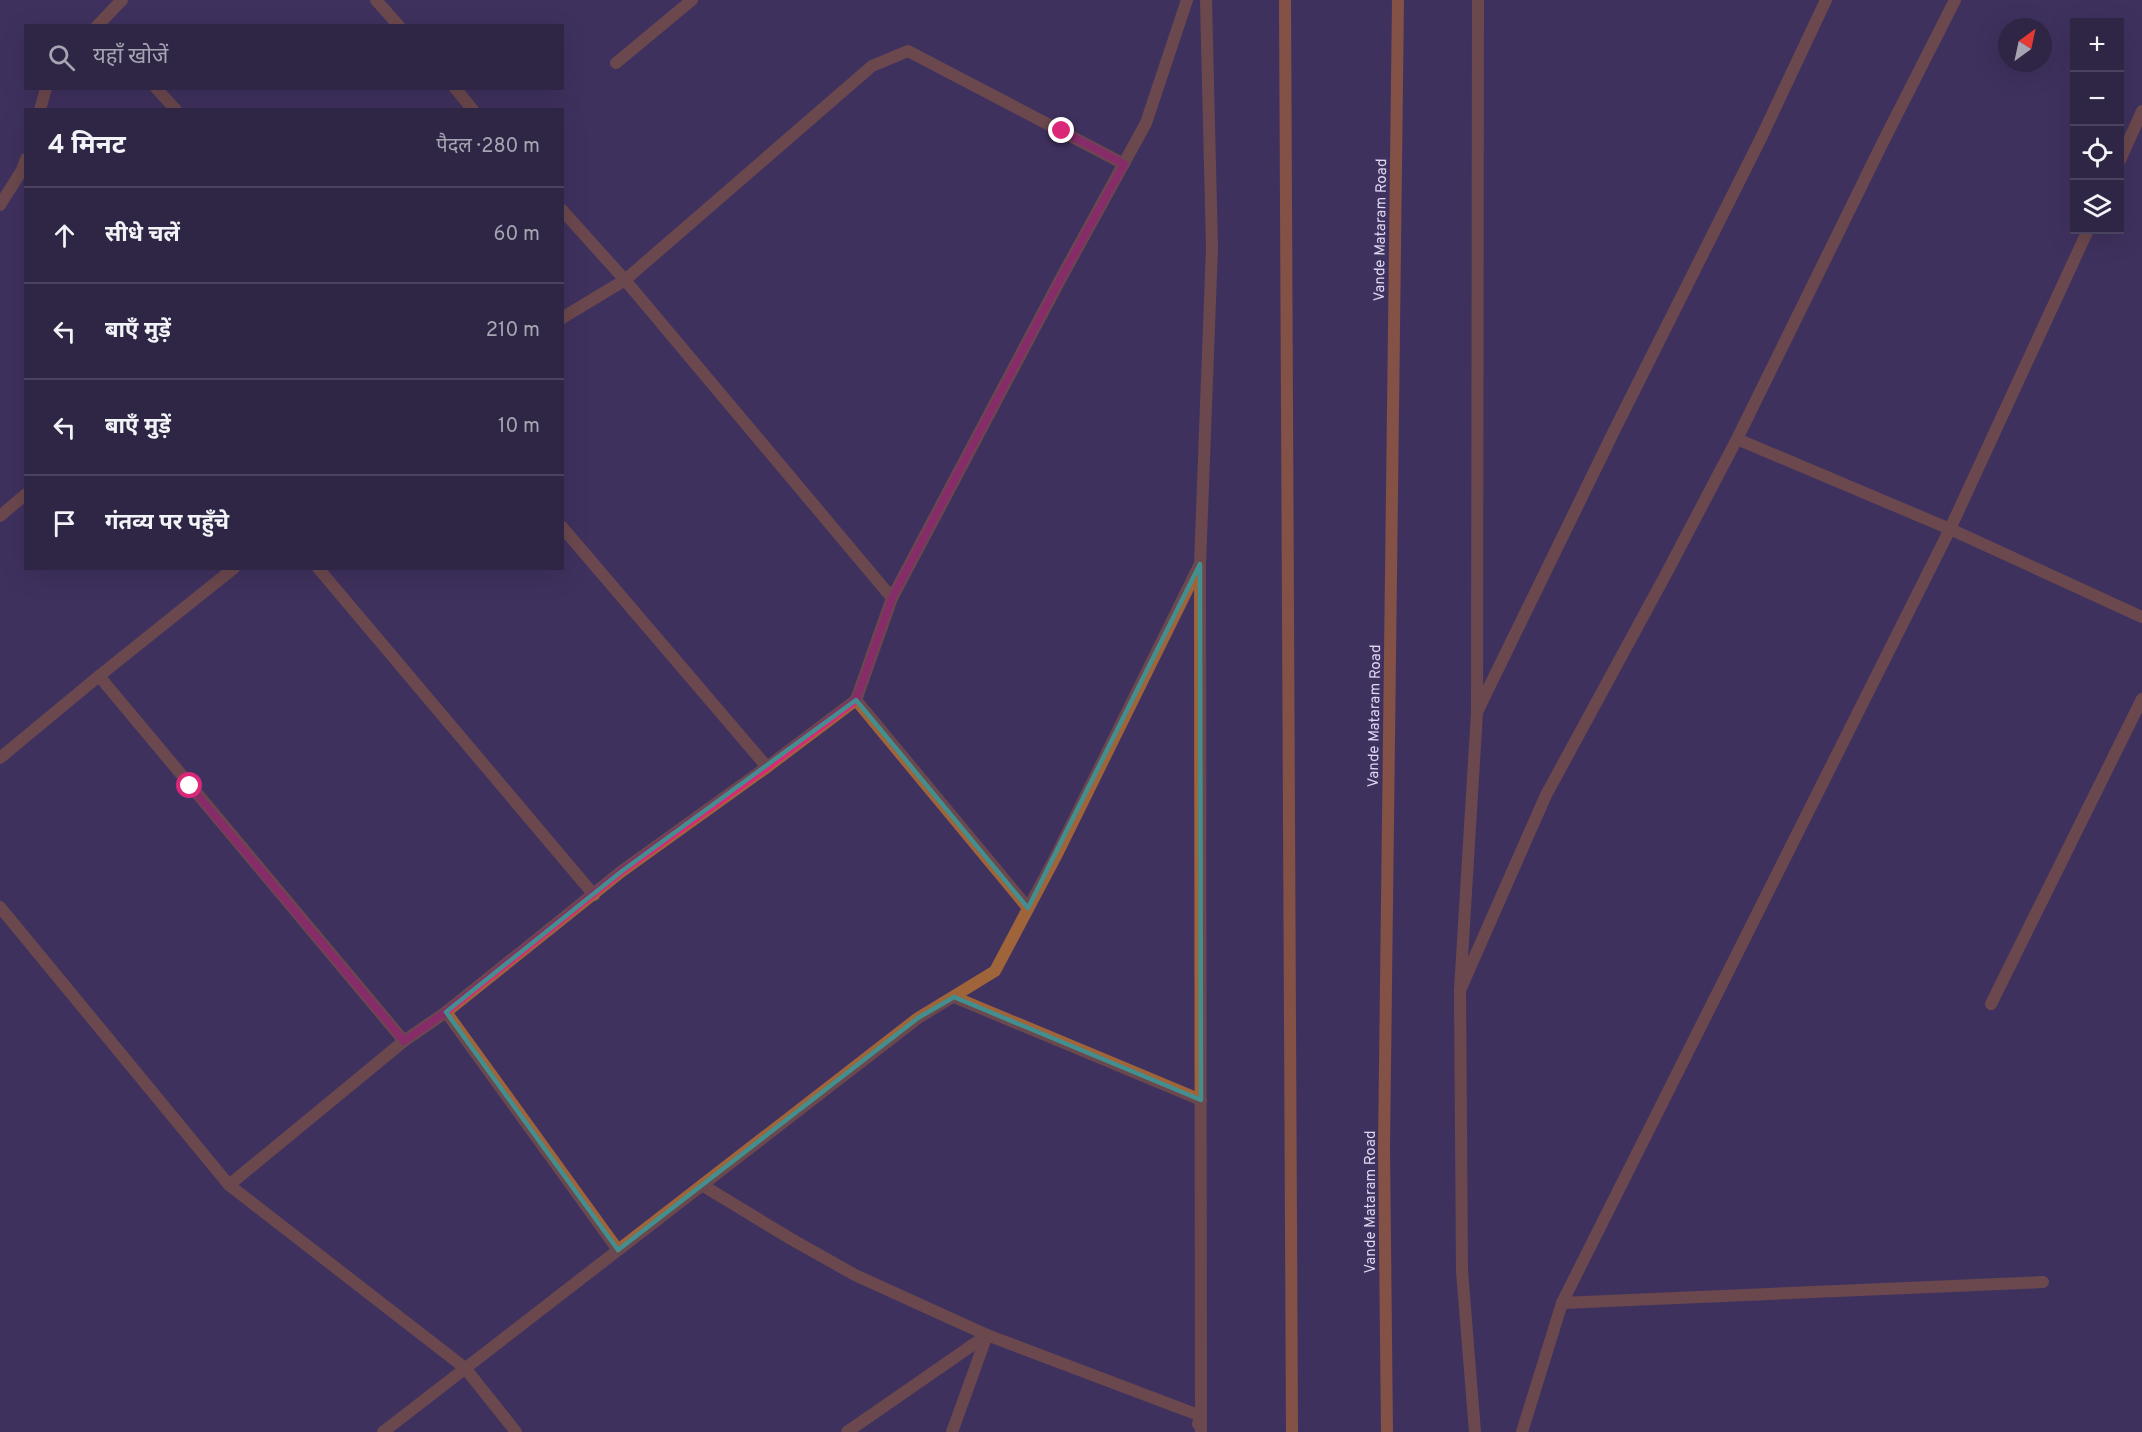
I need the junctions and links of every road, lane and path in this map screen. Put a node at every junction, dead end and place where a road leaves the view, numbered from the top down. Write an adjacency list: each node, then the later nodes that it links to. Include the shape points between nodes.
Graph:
1 (122, 0): 11 (street)
2 (376, 0): 12 (street)
3 (692, 0): 13 (street)
4 (1187, 0): 23 (street, via 1146,123)
5 (1206, 0): 34 (street, via 1212,248)
6 (1285, 0): 68 (main road)
7 (1398, 0): 69 (main road, Vande Mataram Road, via 1384,1148)
8 (1478, 0): 42 (street)
9 (1826, 0): 42 (street)
10 (1955, 0): 29 (street)
11 (99, 24)
12 (397, 24)
13 (616, 63)
14 (45, 90): 17 (street)
15 (158, 90): 18 (street)
16 (457, 90): 19 (street)
17 (41, 108)
18 (174, 108)
19 (471, 108)
20 (2142, 111): 21 (street)
21 (2124, 151)
22 (24, 164): 24 (street)
23 (1124, 164): 27 (street, via 908,51 872,66); 37 (street)
24 (0, 205)
25 (564, 212): 27 (street)
26 (2086, 234): 33 (street)
27 (625, 280): 28 (street); 37 (street)
28 (564, 317)
29 (1737, 439): 33 (street); 48 (street, via 1545,795)
30 (24, 496): 31 (street)
31 (0, 516)
32 (564, 529): 44 (street)
33 (1950, 529): 38 (street); 58 (street)
34 (1200, 564): 47 (street); 53 (street)
35 (232, 570): 39 (street)
36 (320, 570): 45 (street)
37 (892, 598): 41 (street)
38 (2142, 617)
39 (99, 676): 43 (street); 52 (street)
40 (2142, 699): 50 (street)
41 (856, 700): 44 (street); 47 (street)
42 (1477, 712): 48 (street)
43 (0, 758)
44 (767, 767): 45 (street)
45 (594, 895): 51 (street)
46 (0, 907): 54 (street)
47 (1028, 908): 49 (street, via 995,971)
48 (1460, 990): 70 (street, via 1462,1271)
49 (954, 997): 53 (street); 55 (street, via 918,1018)
50 (1991, 1004)
51 (446, 1012): 52 (street); 56 (street)
52 (404, 1041): 54 (street)
53 (1201, 1100): 61 (street)
54 (229, 1185): 60 (street)
55 (702, 1185): 56 (street); 59 (street, via 855,1275)
56 (618, 1250): 60 (street)
57 (2043, 1282): 58 (street)
58 (1562, 1303): 71 (street)
59 (987, 1335): 61 (street); 64 (street); 65 (street)
60 (465, 1368): 62 (street); 63 (street)
61 (1201, 1416): 66 (street); 67 (street)
62 (383, 1432)
63 (516, 1432)
64 (848, 1432)
65 (952, 1432)
66 (1196, 1432)
67 (1202, 1432)
68 (1292, 1432)
69 (1387, 1432)
70 (1475, 1432)
71 (1522, 1432)

